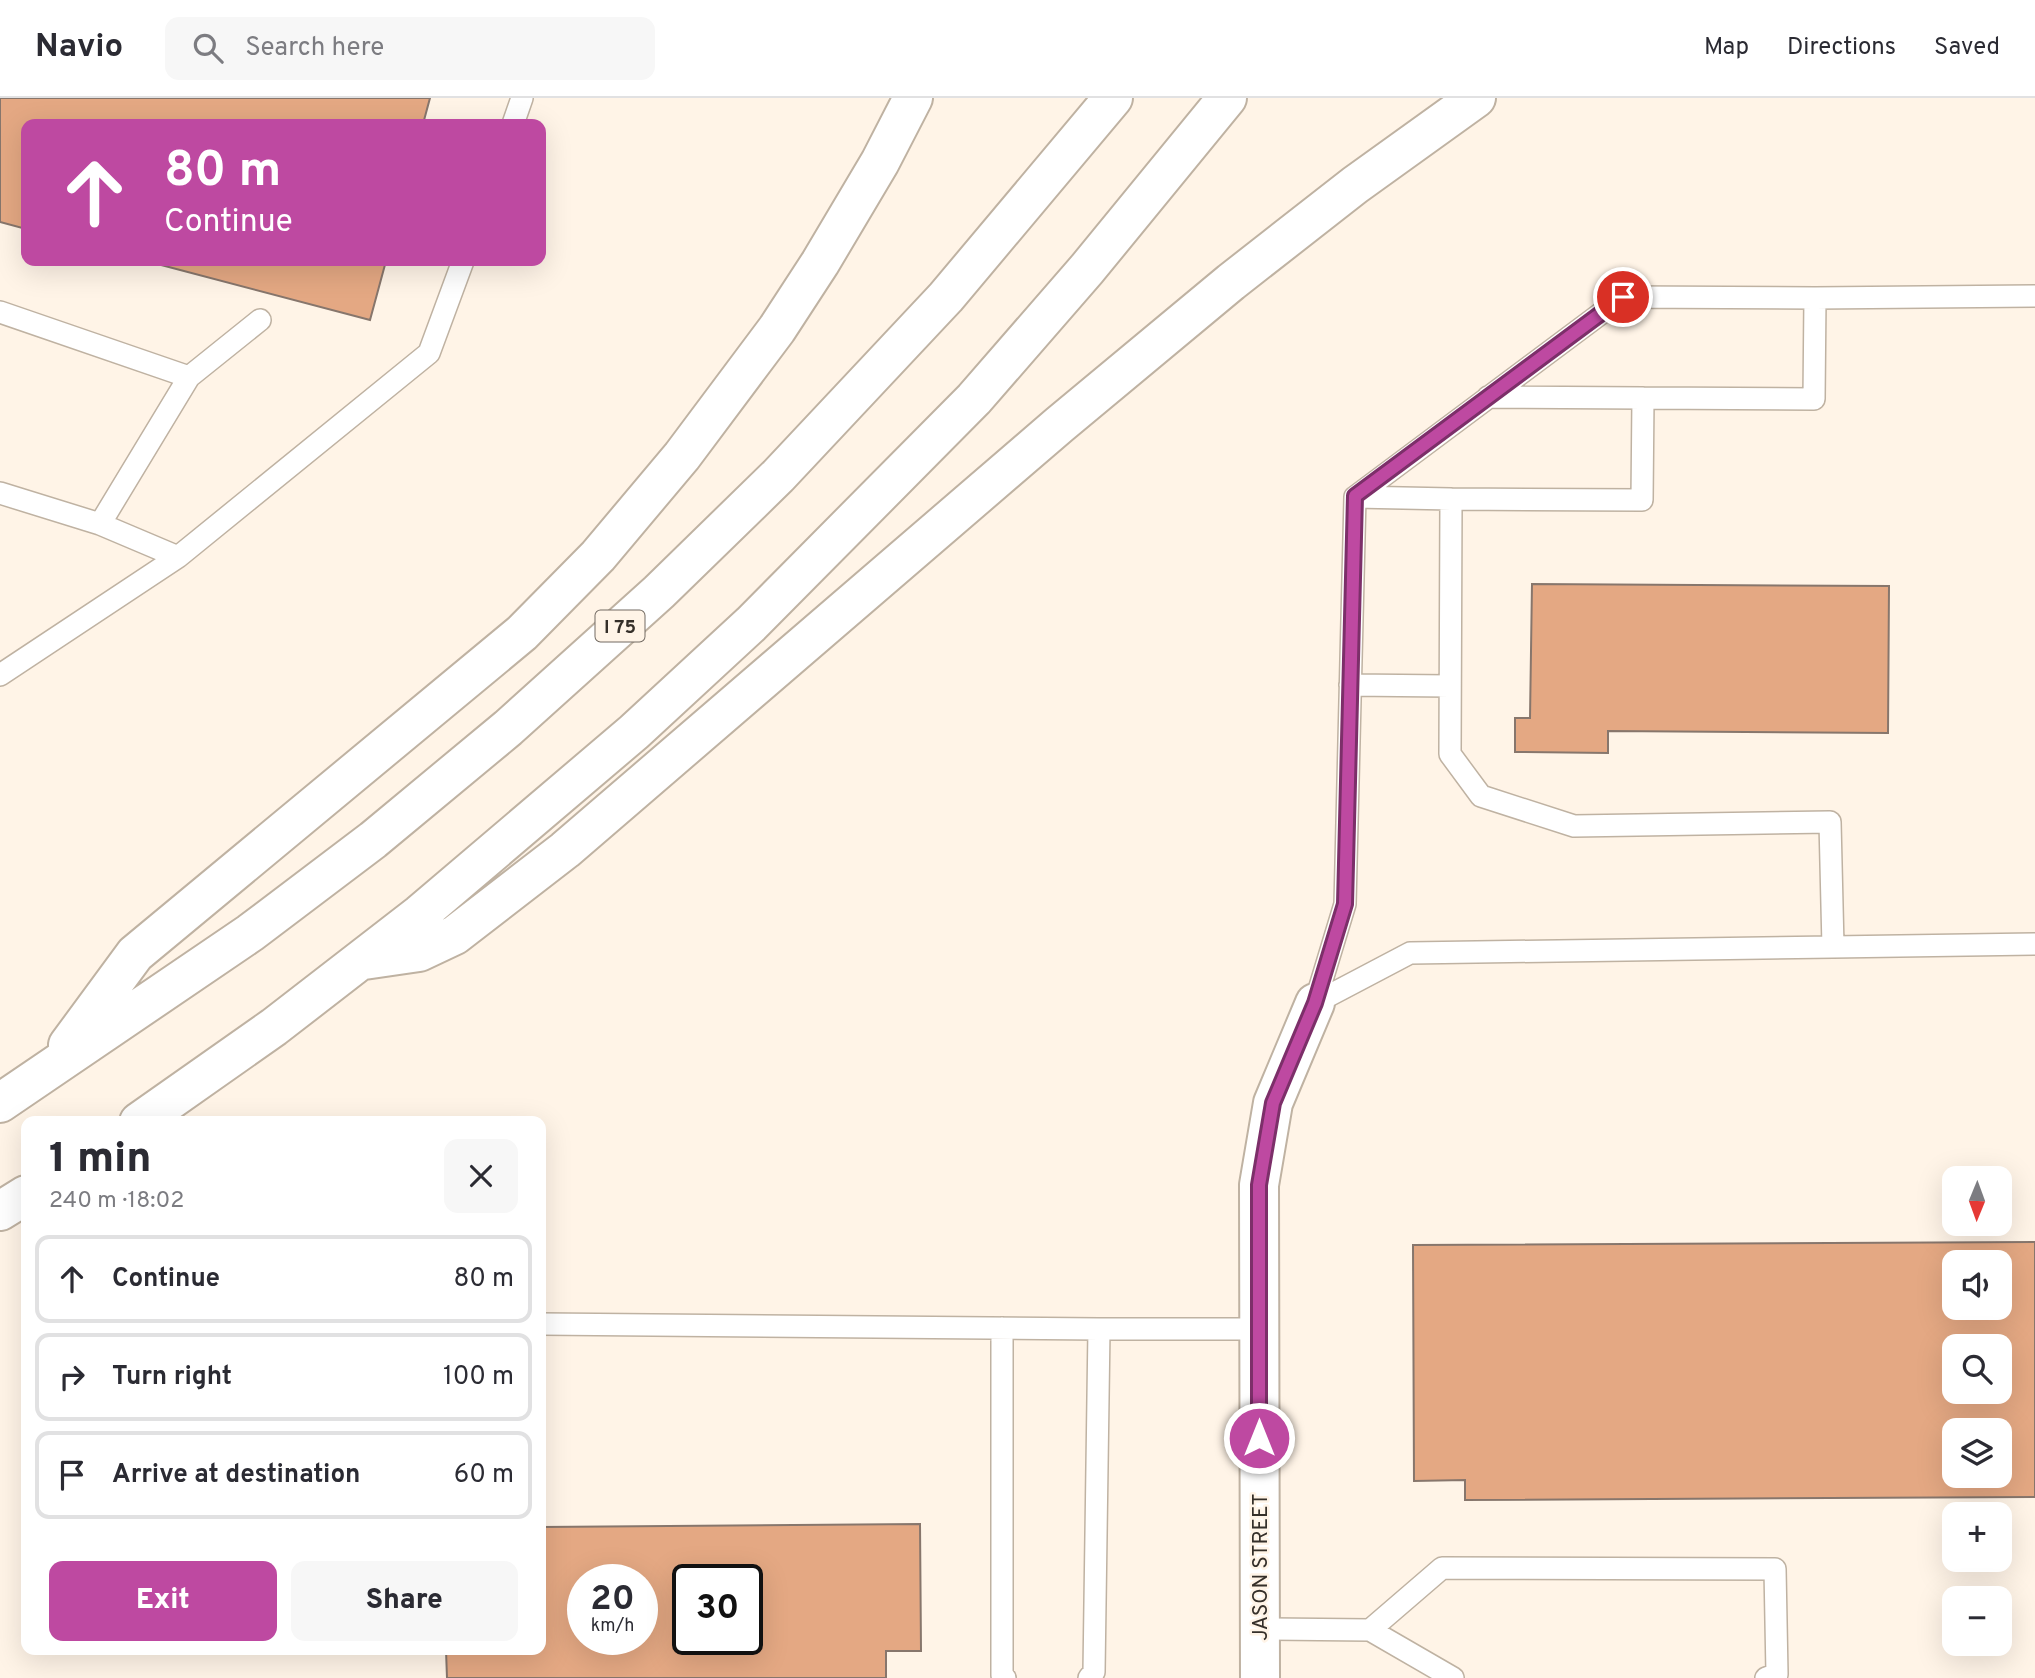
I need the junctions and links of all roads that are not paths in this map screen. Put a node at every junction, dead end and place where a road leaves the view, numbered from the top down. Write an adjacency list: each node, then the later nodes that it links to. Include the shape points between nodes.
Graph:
1 (522, 98): 6 (lane)
2 (913, 98): 27 (main road, via 880,162 777,329 682,456 598,556 522,633 135,954)
3 (1113, 98): 27 (main road, I 75, via 946,297 778,476 659,592 508,728 373,840 250,933)
4 (1227, 98): 25 (main road, via 974,399 808,568 634,732)
5 (1476, 98): 25 (main road, via 1231,282 565,850 455,935 419,951)
6 (515, 119)
7 (461, 266): 19 (lane, via 429,353)
8 (2035, 296): 9 (lane)
9 (1815, 298): 13 (lane, via 1623,297); 14 (lane, via 1814,399)
10 (0, 312): 12 (lane)
11 (260, 320): 12 (lane)
12 (189, 377): 18 (lane)
13 (1488, 397): 14 (lane); 16 (lane)
14 (1643, 398): 17 (lane, via 1642,500)
15 (0, 493): 18 (lane)
16 (1355, 496): 17 (lane); 21 (lane)
17 (1451, 499): 22 (lane)
18 (100, 524): 19 (lane)
19 (178, 557): 20 (lane)
20 (0, 675)
21 (1350, 685): 22 (lane); 26 (lane, via 1345,904)
22 (1450, 686): 24 (lane, via 1450,754 1481,796 1574,826 1830,822)
23 (2035, 944): 24 (lane)
24 (1833, 947): 26 (lane, via 1410,953)
25 (362, 961): 29 (main road)
26 (1315, 1003): 35 (main road, JASON STREET, via 1273,1103 1259,1185)
27 (51, 1070): 28 (main road, I 75)
28 (0, 1103)
29 (148, 1116)
30 (21, 1198): 31 (main road)
31 (0, 1212)
32 (546, 1324): 33 (lane)
33 (1003, 1328): 34 (lane); 38 (lane)
34 (1099, 1329): 35 (lane); 39 (lane, via 1094,1672)
35 (1259, 1329): 36 (main road, JASON STREET)
36 (1260, 1629): 37 (lane); 40 (main road, JASON STREET)
37 (1370, 1630): 41 (lane); 42 (lane, via 1442,1568 1775,1569 1777,1674)
38 (1005, 1678)
39 (1089, 1678)
40 (1260, 1678)
41 (1453, 1678)
42 (1766, 1678)

